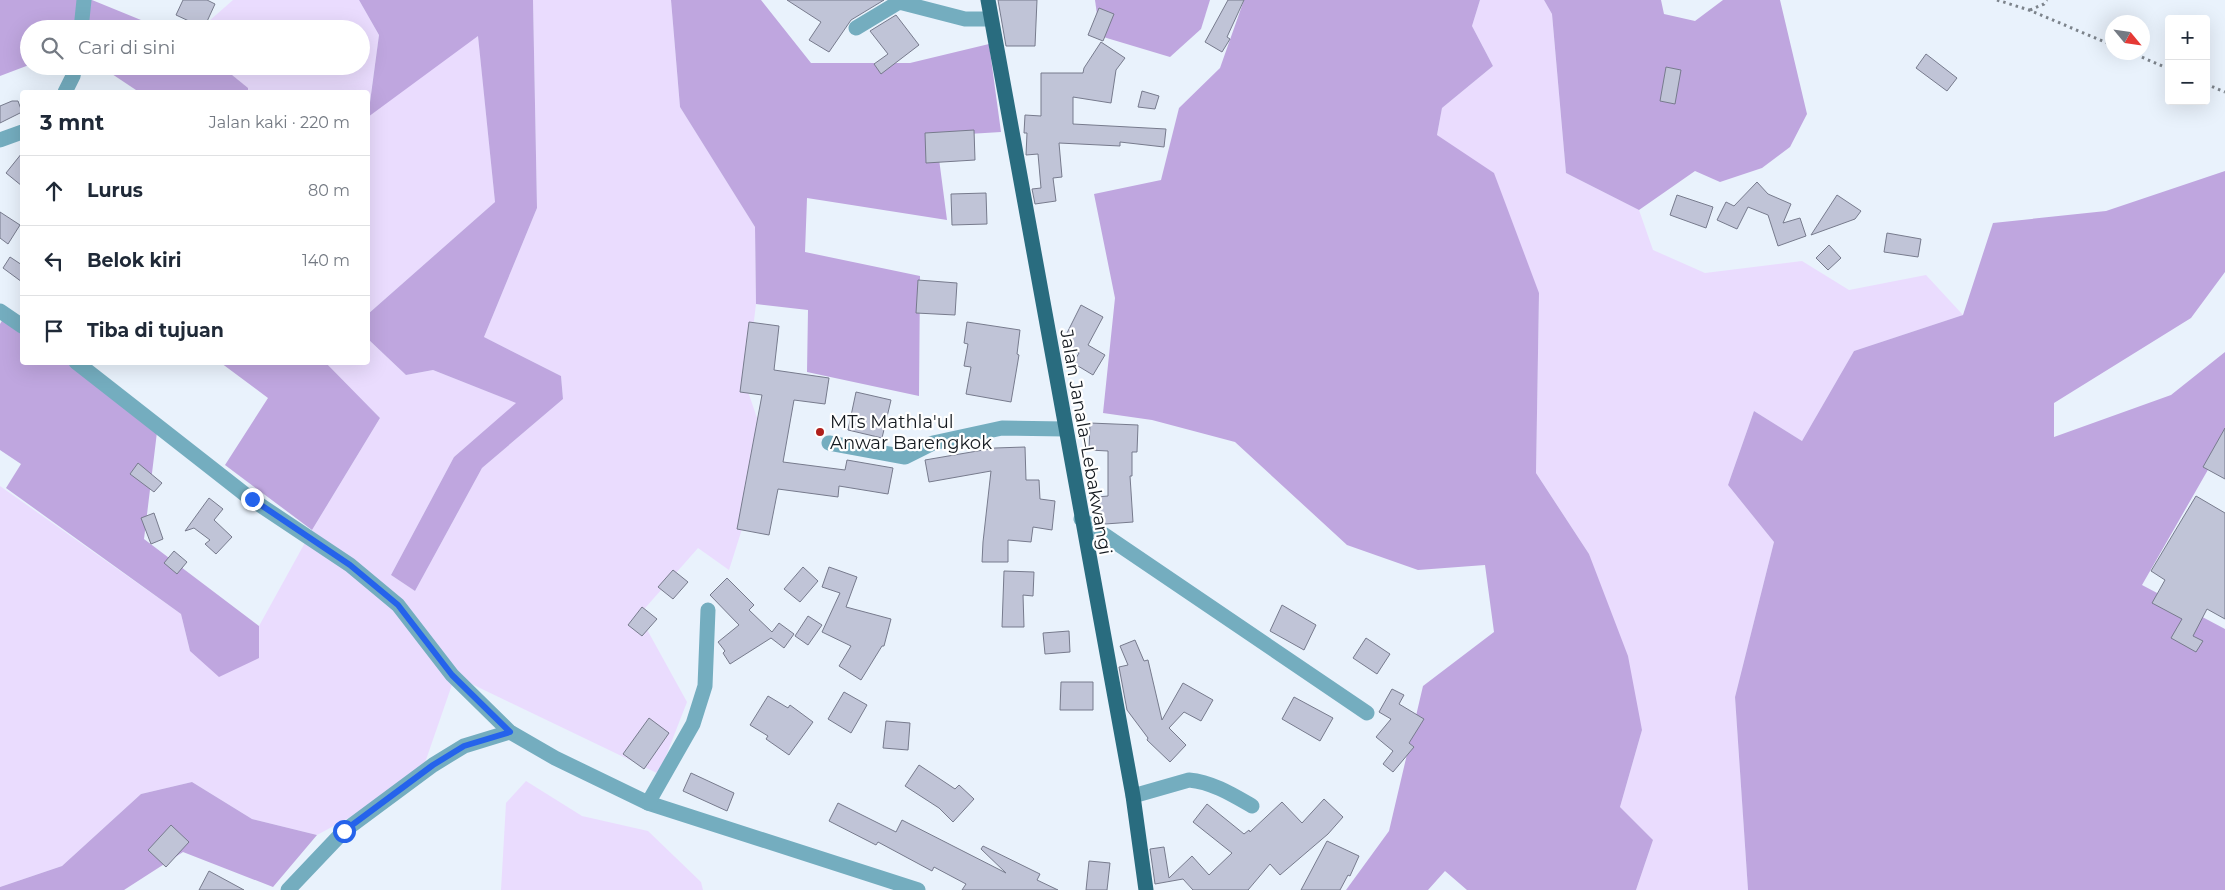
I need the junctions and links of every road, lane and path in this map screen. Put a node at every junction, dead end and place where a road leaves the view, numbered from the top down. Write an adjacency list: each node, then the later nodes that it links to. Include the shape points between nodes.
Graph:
1 (84, 0): 7 (street)
2 (988, 0): 6 (main road, Jalan Janala–Lebakwangi)
3 (1997, 0): 5 (path)
4 (2047, 0): 5 (path)
5 (2029, 10): 9 (path)
6 (990, 18): 8 (street, via 965,19 899,2); 21 (main road, Jalan Janala–Lebakwangi)
7 (82, 20)
8 (856, 28)
9 (2105, 42)
10 (2148, 60): 11 (path)
11 (2165, 67)
12 (73, 75): 14 (street)
13 (2210, 86): 15 (path)
14 (66, 90)
15 (2225, 92)
16 (20, 133): 17 (street)
17 (0, 140)
18 (0, 310): 19 (street)
19 (20, 325)
20 (80, 365): 26 (street, via 252,499 350,565 398,605 452,675)
21 (1065, 429): 22 (street, via 1002,428 933,443 904,457); 23 (main road, Jalan Janala–Lebakwangi)
22 (829, 443)
23 (1081, 519): 25 (street); 27 (main road, Jalan Janala–Lebakwangi)
24 (708, 610): 28 (street, via 705,686 692,724)
25 (1367, 713)
26 (510, 732): 28 (street, via 555,758); 30 (street, via 464,746 433,765 344,831)
27 (1133, 796): 29 (street, via 1197,780); 32 (main road, Jalan Janala–Lebakwangi)
28 (648, 803): 31 (street)
29 (1252, 806)
30 (288, 890)
31 (918, 890)
32 (1146, 890)

